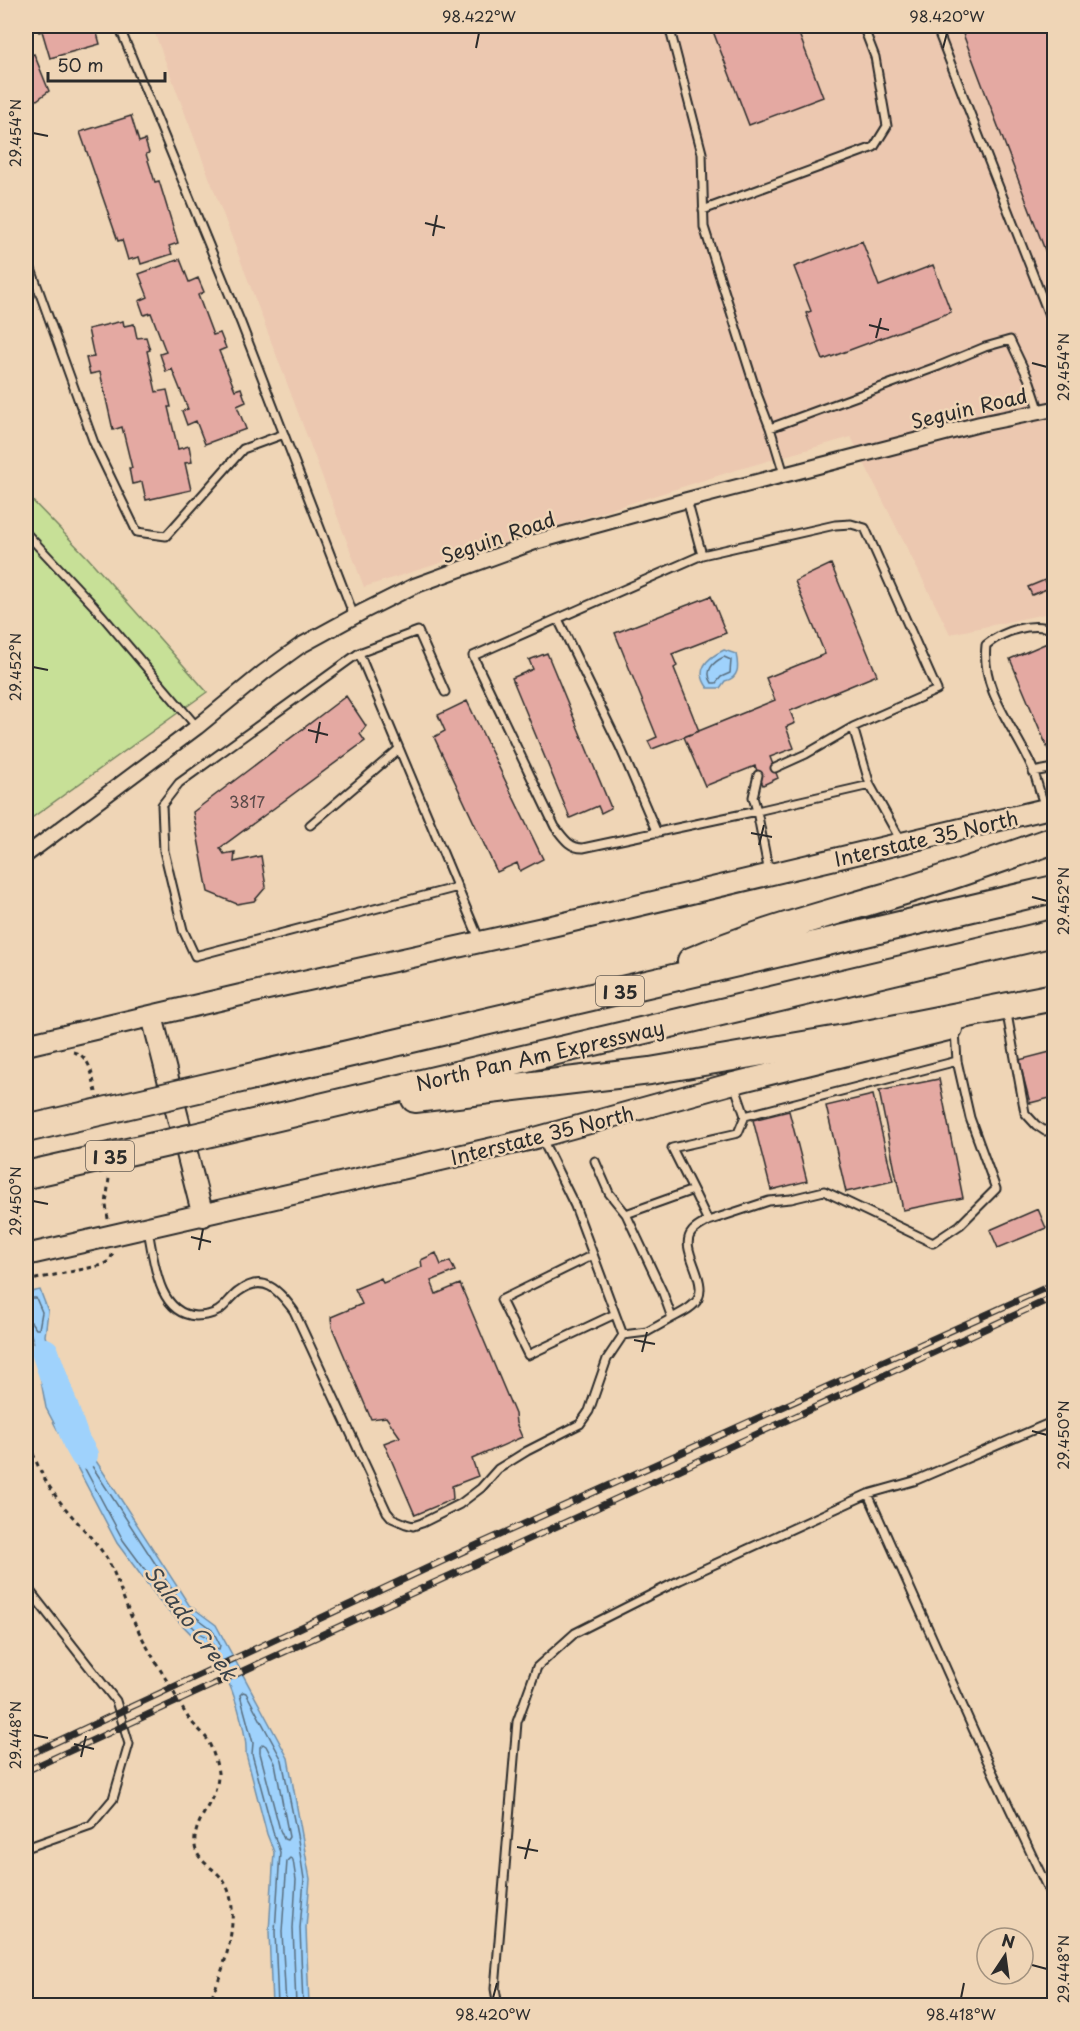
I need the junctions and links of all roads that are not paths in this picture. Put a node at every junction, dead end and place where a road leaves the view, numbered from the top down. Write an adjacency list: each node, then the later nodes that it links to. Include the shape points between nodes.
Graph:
1 (119, 26): 11 (lane)
2 (669, 26): 5 (lane, via 702,153)
3 (863, 26): 5 (lane, via 875,57 887,126 874,147)
4 (936, 26): 7 (lane)
5 (704, 210): 10 (lane, via 704,227)
6 (26, 255): 11 (lane, via 94,443 137,532 166,536 243,449)
7 (1054, 328)
8 (1054, 409): 9 (street, Seguin Road)
9 (1040, 412): 10 (lane, via 1010,340); 12 (street, Seguin Road)
10 (770, 428): 12 (lane)
11 (284, 434): 16 (lane)
12 (784, 474): 13 (street, Seguin Road)
13 (687, 500): 15 (lane); 16 (street, Seguin Road, via 534,542 414,586)
14 (26, 533): 21 (lane)
15 (702, 555): 17 (lane); 22 (lane, via 835,525 865,528 937,690)
16 (354, 616): 21 (street, Seguin Road, via 300,646)
17 (558, 619): 32 (lane); 32 (lane, via 473,656 555,827 569,844 583,848)
18 (1054, 630): 26 (lane, via 1026,628 1000,634 986,645 984,662 990,685)
19 (359, 653): 20 (lane, via 418,631); 23 (lane); 37 (lane, via 179,783 162,805 164,851 183,930 195,956)
20 (445, 692)
21 (197, 727): 35 (street, Seguin Road)
22 (853, 727): 24 (lane); 28 (lane)
23 (399, 749): 31 (lane); 37 (lane)
24 (775, 768)
25 (1054, 768): 26 (lane)
26 (1033, 772): 29 (lane)
27 (758, 775): 30 (lane, via 753,797)
28 (870, 785): 30 (lane); 34 (lane)
29 (1050, 808): 34 (main road, Interstate 35 North)
30 (757, 811): 32 (lane); 36 (lane)
31 (310, 825)
32 (657, 832)
33 (1054, 840): 41 (highway, via 712,952)
34 (903, 843): 36 (main road, Interstate 35 North)
35 (26, 855)
36 (769, 875): 40 (main road, Interstate 35 North)
37 (458, 887): 40 (lane)
38 (1054, 889): 41 (highway, I 35)
39 (1054, 933): 50 (highway, North Pan Am Expressway / I 35)
40 (481, 942): 44 (main road, Interstate 35 North)
41 (625, 989): 52 (highway, I 35, bridge)
42 (1054, 999): 43 (main road, Interstate 35 North); 50 (highway, via 651,1071)
43 (1007, 1014): 45 (main road, Interstate 35 North); 51 (lane, via 1025,1113 1045,1131)
44 (152, 1016): 46 (main road, Interstate 35 North); 58 (main road)
45 (955, 1028): 47 (lane); 48 (main road, Interstate 35 North)
46 (26, 1045)
47 (957, 1061): 49 (lane); 59 (lane, via 970,1118 996,1190 960,1225 933,1243 824,1191 769,1201)
48 (734, 1083): 49 (lane); 53 (main road, Interstate 35 North)
49 (745, 1116): 56 (lane, via 738,1133 672,1148)
50 (280, 1117): 55 (highway, North Pan Am Expressway / I 35, bridge)
51 (1054, 1127)
52 (26, 1129)
53 (541, 1137): 58 (main road, Interstate 35 North); 62 (lane, via 575,1206)
54 (595, 1161): 57 (lane, via 609,1193)
55 (26, 1176)
56 (693, 1190): 57 (lane); 59 (lane)
57 (626, 1214): 64 (lane)
58 (203, 1216): 60 (main road, Interstate 35 North)
59 (708, 1221): 64 (lane, via 692,1232 688,1242 700,1289 698,1299)
60 (148, 1228): 61 (main road, Interstate 35 North); 65 (lane, via 164,1294 179,1311 211,1315 237,1292 260,1283 280,1292 294,1311 387,1512 413,1526 460,1504 498,1469 580,1424 589,1411 607,1359)
61 (26, 1255)
62 (593, 1256): 63 (lane); 63 (lane, via 501,1300 528,1355)
63 (615, 1314): 65 (lane)
64 (672, 1318): 65 (lane, via 648,1332)
65 (623, 1335)
66 (1054, 1421): 67 (lane, via 914,1481)
67 (868, 1494): 70 (lane); 71 (lane, via 680,1580 575,1634 537,1667 517,1722 495,1989)
68 (26, 1586): 69 (lane, via 116,1701 129,1743 113,1799 91,1825)
69 (26, 1848)
70 (1054, 1902)
71 (498, 2006)

